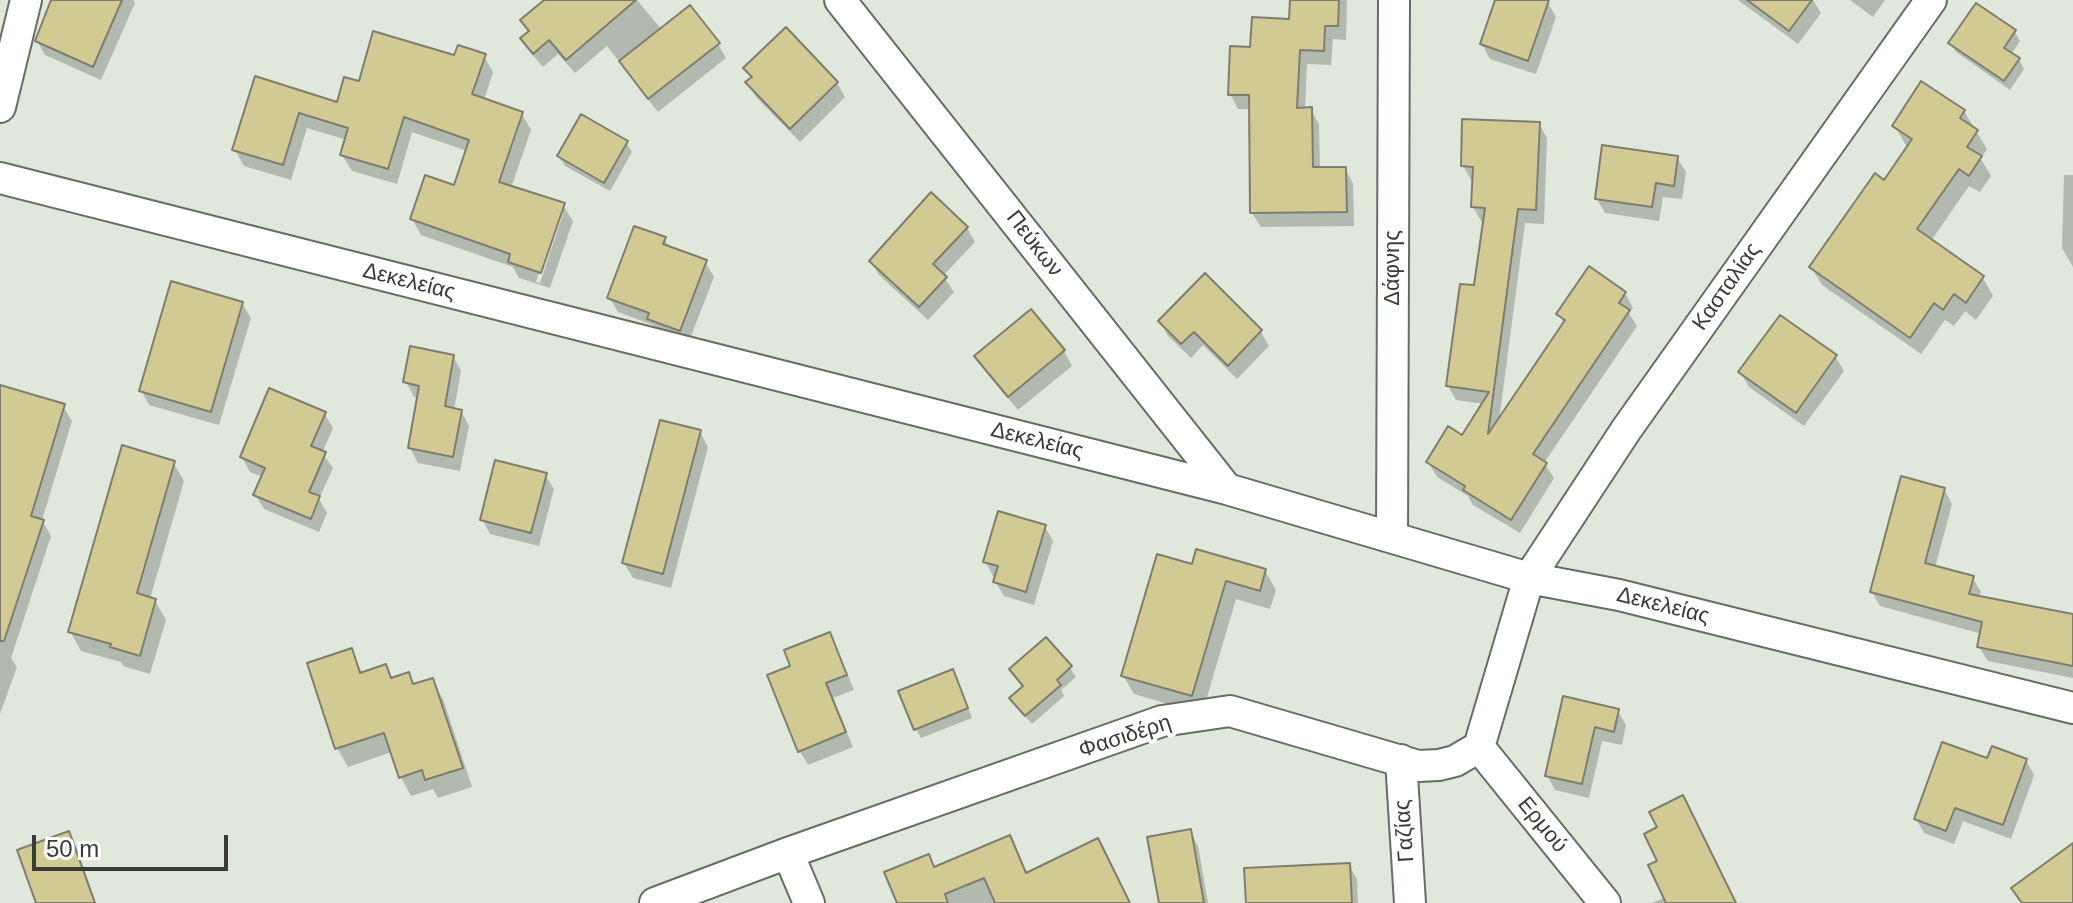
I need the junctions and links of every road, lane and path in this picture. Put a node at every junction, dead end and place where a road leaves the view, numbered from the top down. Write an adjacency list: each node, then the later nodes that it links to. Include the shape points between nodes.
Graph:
1 (26, 0): 5 (street)
2 (840, 0): 7 (street, Πεύκων)
3 (1394, 0): 8 (street, Δάφνης)
4 (1931, 0): 9 (street, Κασταλίας, via 1626,430)
5 (0, 107)
6 (0, 178): 7 (street, Δεκελείας)
7 (1227, 489): 8 (street, Δεκελείας)
8 (1392, 537): 9 (street, Δεκελείας)
9 (1529, 578): 10 (street, Δεκελείας, via 1619,595); 11 (street)
10 (2073, 708)
11 (1479, 747): 12 (street, Φασιδέρη, via 1439,765); 17 (street, Ερμού)
12 (1401, 760): 13 (street, Φασιδέρη, via 1230,711 1162,721); 16 (street, Γαζίας)
13 (788, 853): 14 (street, Φασιδέρη); 15 (street)
14 (655, 903)
15 (809, 903)
16 (1410, 903)
17 (1605, 903)

